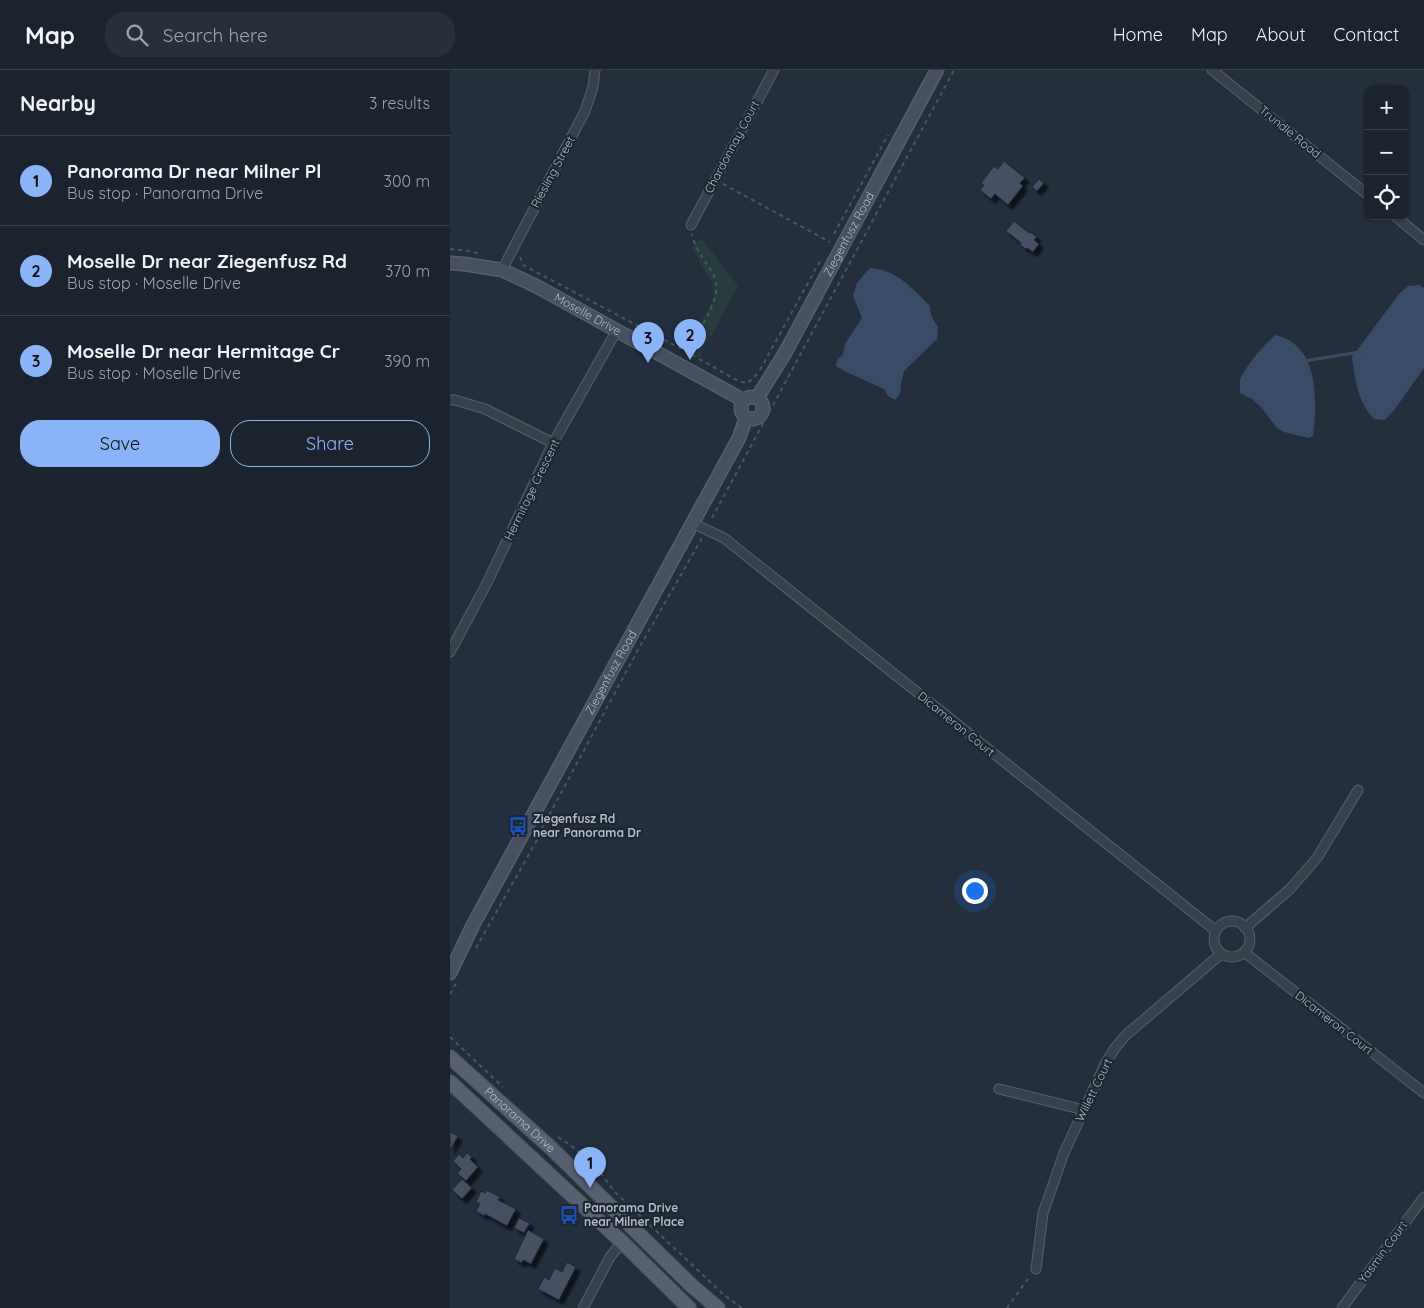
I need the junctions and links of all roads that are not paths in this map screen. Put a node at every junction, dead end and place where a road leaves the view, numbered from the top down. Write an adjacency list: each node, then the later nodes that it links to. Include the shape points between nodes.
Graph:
1 (595, 70): 10 (street, Riesling Street, via 585,111)
2 (774, 70): 7 (street, Chardonnay Court)
3 (937, 70): 12 (street, Ziegenfusz Road, via 785,353)
4 (1212, 70): 5 (street, Trundle Road)
5 (1364, 192)
6 (1400, 220): 8 (street)
7 (691, 225)
8 (1424, 240)
9 (450, 263): 10 (street, Moselle Drive)
10 (502, 270): 11 (street, Moselle Drive)
11 (617, 330): 14 (street, Moselle Drive); 16 (street, Hermitage Crescent)
12 (757, 398): 14 (street, via 750,396); 15 (street, via 763,405 762,413 756,418)
13 (450, 400): 16 (street, via 485,409)
14 (743, 400): 15 (street, via 740,408)
15 (746, 418): 17 (street, Ziegenfusz Road)
16 (553, 443): 18 (street, Hermitage Crescent, via 487,583)
17 (692, 523): 20 (street, Ziegenfusz Road); 22 (street, Dicameron Court, via 724,538)
18 (450, 652)
19 (1358, 790): 21 (street, via 1317,858 1290,889)
20 (473, 925): 25 (street, Ziegenfusz Road); 26 (street, Ziegenfusz Road)
21 (1245, 928): 22 (street, via 1232,922 1223,924); 23 (street, via 1249,943)
22 (1216, 931): 24 (street, via 1215,944)
23 (1244, 952): 24 (street, via 1236,956); 30 (street, Dicameron Court)
24 (1221, 954): 31 (street, Willett Court, via 1126,1035 1105,1064)
25 (450, 956)
26 (455, 975)
27 (450, 1057): 37 (main road, Panorama Drive, via 551,1148)
28 (452, 1085): 33 (main road, Panorama Drive)
29 (998, 1089): 31 (street)
30 (1424, 1093)
31 (1084, 1110): 34 (street, Willett Court, via 1064,1153 1043,1212)
32 (1424, 1197): 38 (street, Yasmin Court)
33 (622, 1242): 35 (street, via 610,1257); 36 (main road, Panorama Drive)
34 (1036, 1269)
35 (583, 1308)
36 (689, 1308)
37 (718, 1308)
38 (1342, 1308)

